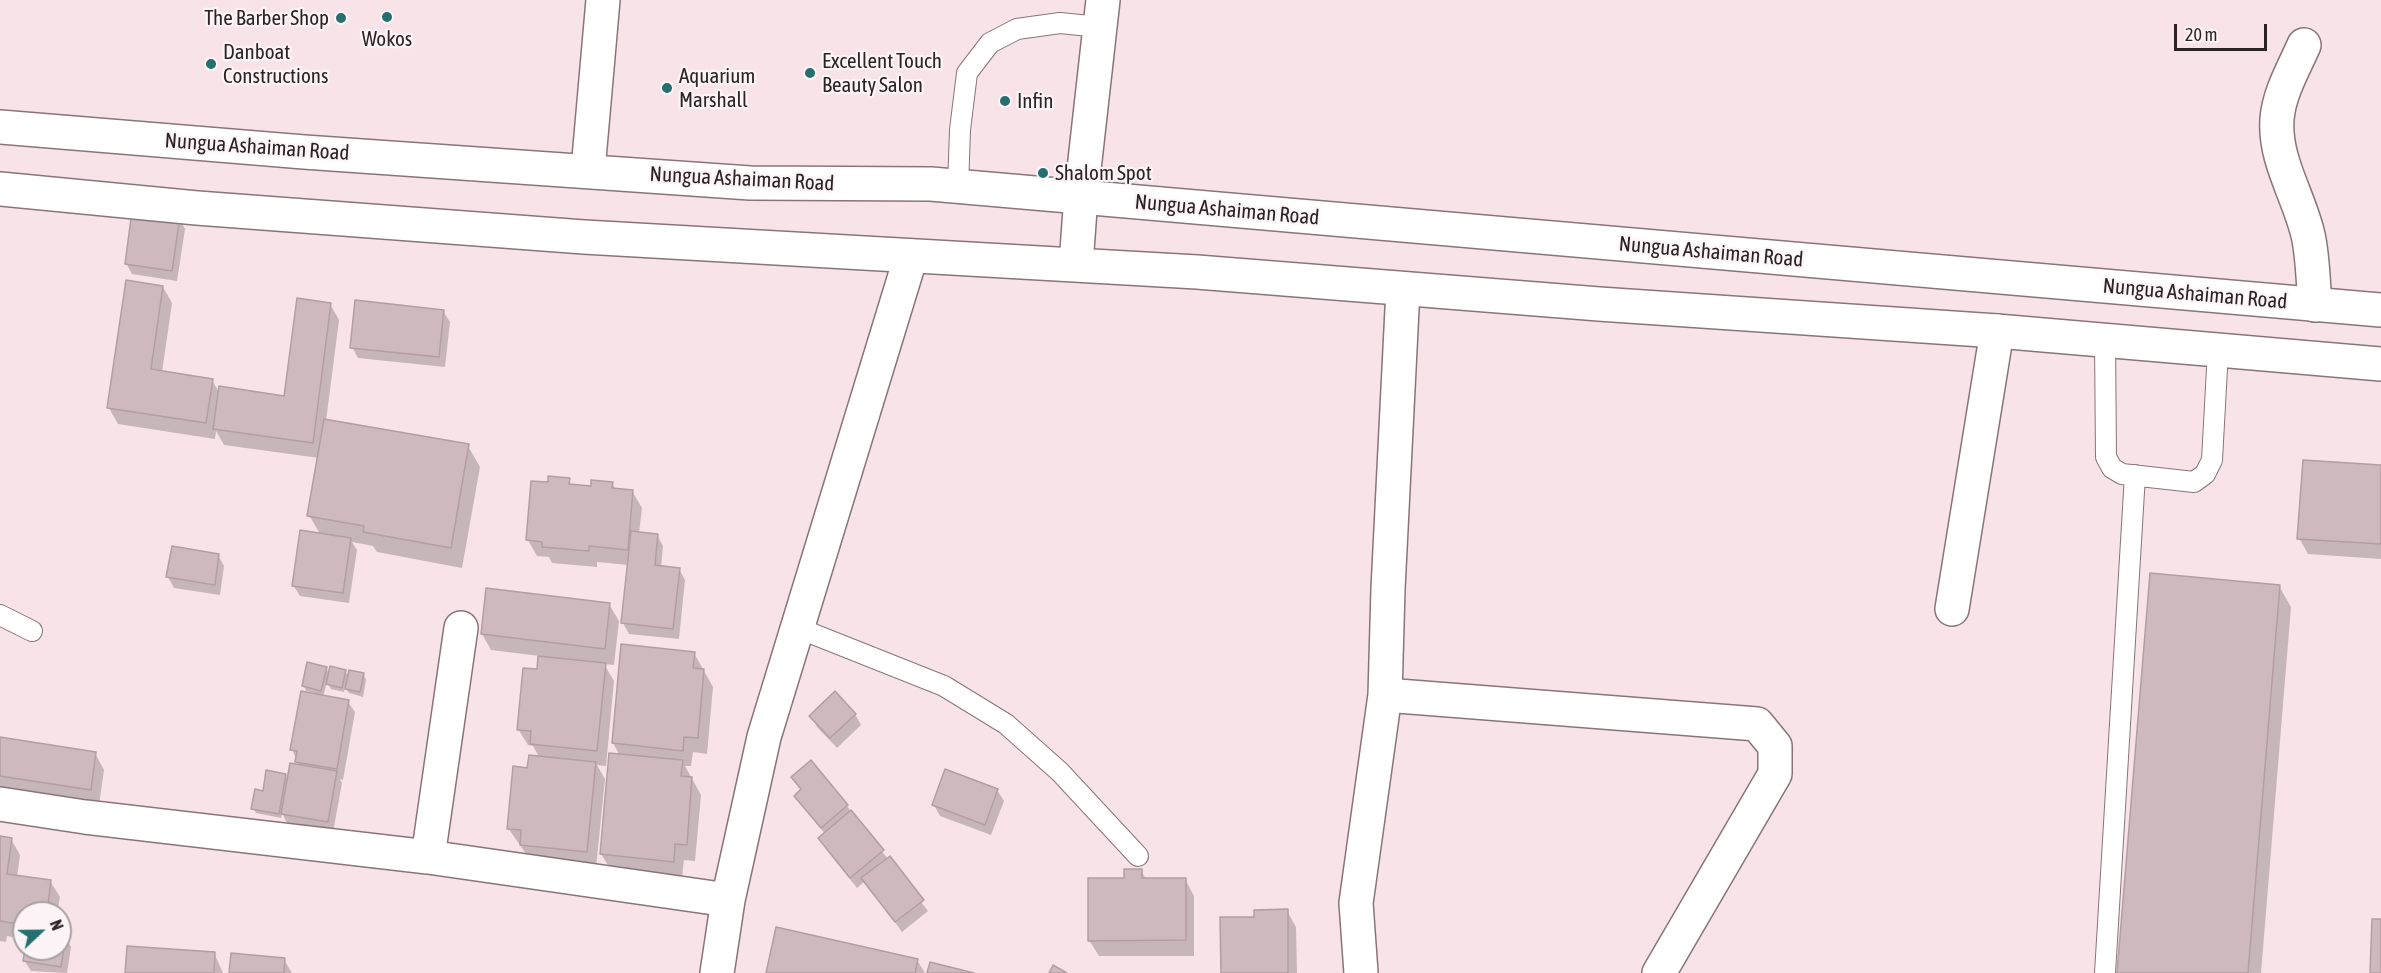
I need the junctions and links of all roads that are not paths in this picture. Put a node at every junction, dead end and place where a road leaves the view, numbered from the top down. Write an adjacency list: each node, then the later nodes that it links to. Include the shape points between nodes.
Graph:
1 (603, 0): 5 (main road)
2 (1102, 13): 6 (lane, via 1017,29 990,43 967,73); 8 (main road)
3 (2304, 45): 12 (main road, via 2285,88 2277,119 2280,155 2308,237)
4 (0, 127): 5 (main road, Nungua Ashaiman Road)
5 (588, 170): 6 (main road, Nungua Ashaiman Road, via 750,183)
6 (958, 187): 8 (main road, Nungua Ashaiman Road)
7 (0, 189): 9 (main road, via 584,237)
8 (1081, 196): 10 (main road); 12 (main road, Nungua Ashaiman Road)
9 (911, 256): 10 (main road); 22 (main road)
10 (1077, 264): 11 (main road)
11 (1404, 289): 14 (main road); 24 (main road)
12 (2315, 305): 13 (main road, Nungua Ashaiman Road)
13 (2381, 309)
14 (1997, 331): 15 (main road); 19 (main road)
15 (2105, 340): 16 (main road); 18 (lane, via 2106,456 2112,468)
16 (2218, 350): 17 (main road); 18 (lane, via 2212,460 2205,474 2194,482)
17 (2381, 364)
18 (2135, 476): 32 (lane)
19 (1952, 609)
20 (0, 615): 23 (lane)
21 (461, 628): 27 (main road)
22 (798, 628): 26 (lane, via 944,686 1006,724 1060,772); 28 (main road, via 764,737)
23 (32, 632)
24 (1385, 695): 30 (main road, via 1356,903); 31 (main road, via 1756,724 1775,746 1775,774)
25 (0, 804): 27 (main road)
26 (1138, 856)
27 (428, 857): 28 (main road)
28 (728, 900): 29 (main road)
29 (717, 973)
30 (1361, 973)
31 (1659, 973)
32 (2105, 973)

